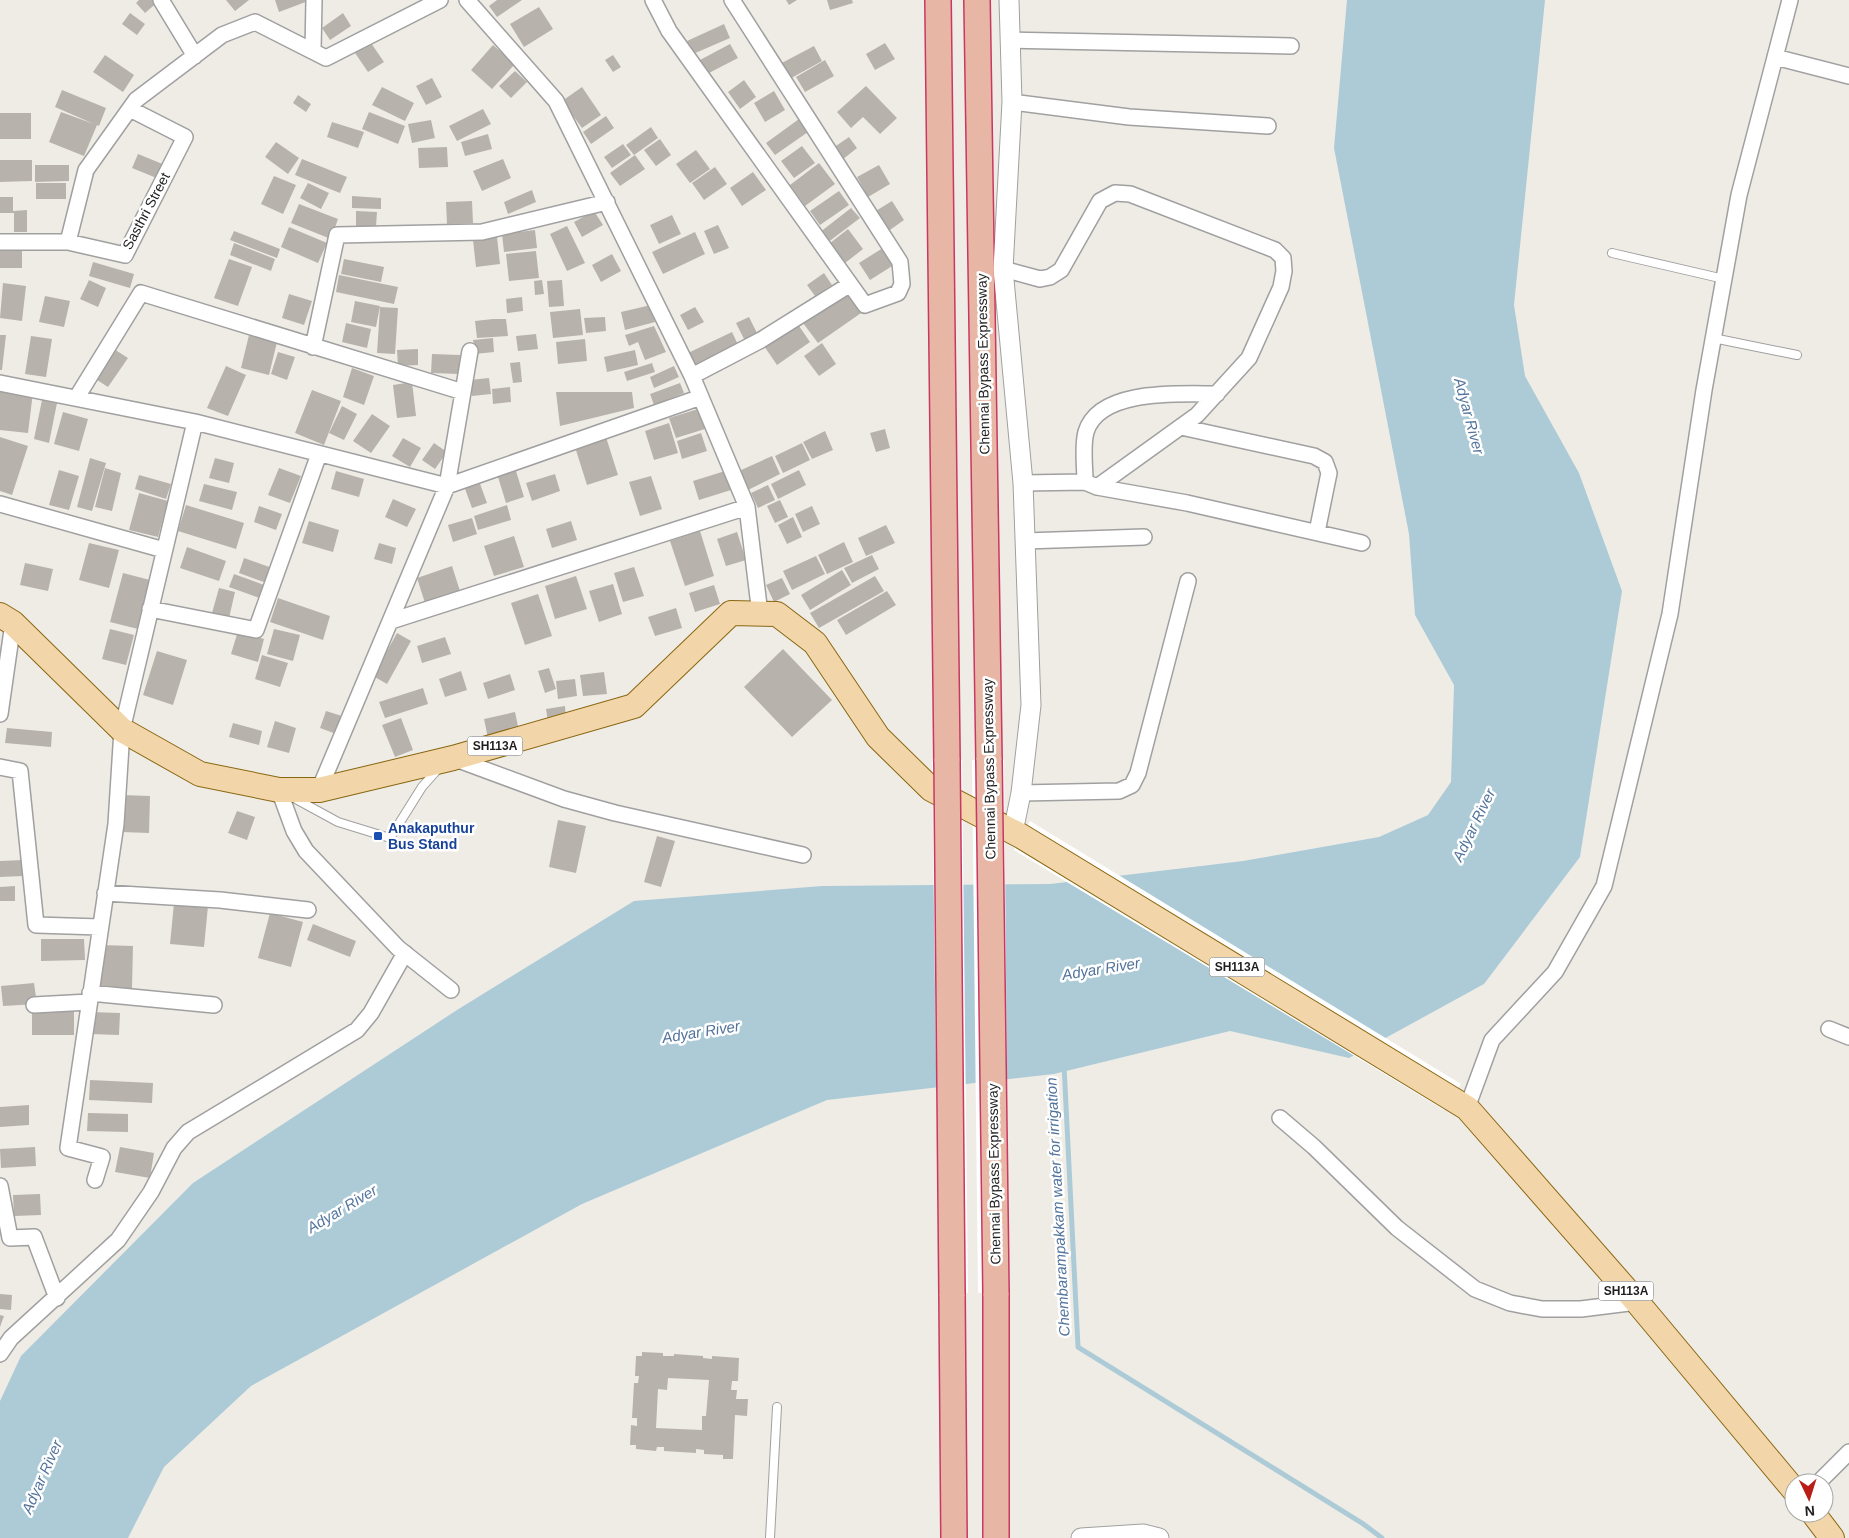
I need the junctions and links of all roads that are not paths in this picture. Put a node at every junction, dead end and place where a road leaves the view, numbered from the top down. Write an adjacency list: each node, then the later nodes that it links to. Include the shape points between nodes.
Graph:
1 (161, 0): 14 (street)
2 (314, 0): 13 (street)
3 (440, 0): 13 (street, via 326,58)
4 (467, 0): 20 (street, via 556,101)
5 (653, 0): 26 (street, via 669,31)
6 (732, 0): 26 (street, via 900,262 902,284 898,292 865,305)
7 (938, 0): 87 (highway, bridge)
8 (977, 0): 88 (highway, Chennai Bypass Expressway, bridge, via 996,1293)
9 (1009, 0): 11 (street)
10 (1790, 0): 15 (street)
11 (1010, 40): 12 (street); 17 (street)
12 (1291, 46)
13 (313, 50): 14 (street, via 255,22 222,35)
14 (195, 56): 18 (street, via 136,100)
15 (1775, 57): 16 (street); 25 (street, via 1738,195)
16 (1849, 76)
17 (1012, 102): 19 (street, via 1129,117); 24 (street)
18 (130, 109): 22 (street, via 86,170); 22 (street, Sasthri Street, via 185,137 125,255)
19 (1268, 126)
20 (607, 202): 28 (street, via 482,232 337,235); 31 (street)
21 (0, 242): 22 (street, Sasthri Street)
22 (68, 242)
23 (1612, 253): 25 (lane)
24 (1003, 269): 34 (street, via 1040,279 1061,270 1100,201 1115,194 1130,194 1275,250 1283,258 1281,287 1249,358); 40 (street)
25 (1724, 279): 27 (street)
26 (849, 285): 31 (street, via 761,340)
27 (1713, 338): 30 (lane); 74 (street, via 1670,614 1604,886 1555,972 1492,1040)
28 (313, 347): 33 (street); 36 (street, via 141,293)
29 (470, 351): 33 (street)
30 (1798, 355)
31 (692, 376): 35 (street)
32 (0, 383): 36 (street)
33 (464, 392): 42 (street)
34 (1216, 394): 38 (street); 41 (street, via 1146,395 1125,400 1100,412 1086,432)
35 (701, 397): 42 (street); 44 (street)
36 (77, 398): 37 (street)
37 (195, 422): 39 (street); 49 (street)
38 (1181, 427): 41 (street); 45 (street, via 1314,456 1325,462 1329,472)
39 (319, 454): 42 (street); 51 (street, via 256,630)
40 (1024, 483): 41 (street); 47 (street)
41 (1091, 485): 45 (street)
42 (447, 486): 54 (street)
43 (0, 504): 49 (street)
44 (747, 507): 52 (street); 54 (street)
45 (1317, 532): 48 (street)
46 (1144, 537): 47 (street)
47 (1025, 541): 61 (street, via 1030,705)
48 (1362, 543)
49 (164, 550): 51 (street)
50 (1188, 581): 61 (street, via 1138,773 1132,785 1119,791)
51 (150, 609): 56 (street)
52 (760, 614): 57 (main road, SH113A, via 731,614 634,706); 62 (main road, SH113A, via 777,614 815,643 878,737 931,789)
53 (6, 619): 55 (street); 56 (main road, SH113A)
54 (391, 621): 60 (street)
55 (0, 714)
56 (122, 730): 59 (main road, SH113A, via 200,774); 64 (street, via 116,824)
57 (450, 759): 59 (lane, via 422,787 390,838 338,822); 60 (main road, SH113A); 63 (street, via 564,799 615,813)
58 (0, 767): 66 (street, via 20,771 36,925)
59 (279, 790): 60 (main road, SH113A); 67 (street, via 294,831 306,851)
60 (319, 790)
61 (1021, 793): 62 (street)
62 (1017, 834): 74 (main road, SH113A)
63 (803, 855)
64 (105, 893): 65 (street, via 220,900); 66 (street)
65 (308, 910)
66 (100, 927): 69 (street)
67 (405, 953): 68 (street); 78 (street, via 371,1013 357,1030 188,1132 174,1148 151,1192 118,1240)
68 (451, 990)
69 (90, 997): 70 (street); 71 (street); 76 (street, via 68,1148 102,1157)
70 (34, 1005)
71 (214, 1005)
72 (1829, 1029): 73 (street)
73 (1849, 1037)
74 (1460, 1102): 79 (main road, SH113A)
75 (1280, 1118): 79 (street, via 1397,1228 1475,1289 1510,1303 1542,1309 1581,1309)
76 (95, 1180)
77 (0, 1186): 78 (street, via 10,1238 34,1237)
78 (57, 1298): 80 (street, via 11,1338)
79 (1637, 1302): 84 (main road, SH113A)
80 (0, 1354)
81 (778, 1406): 86 (lane)
82 (1849, 1452): 83 (street)
83 (1828, 1473)
84 (1784, 1478)
85 (1821, 1523): 91 (main road)
86 (770, 1538)
87 (954, 1538)
88 (996, 1538)
89 (1081, 1538): 90 (street, via 1143,1534)
90 (1159, 1538)
91 (1832, 1538)

